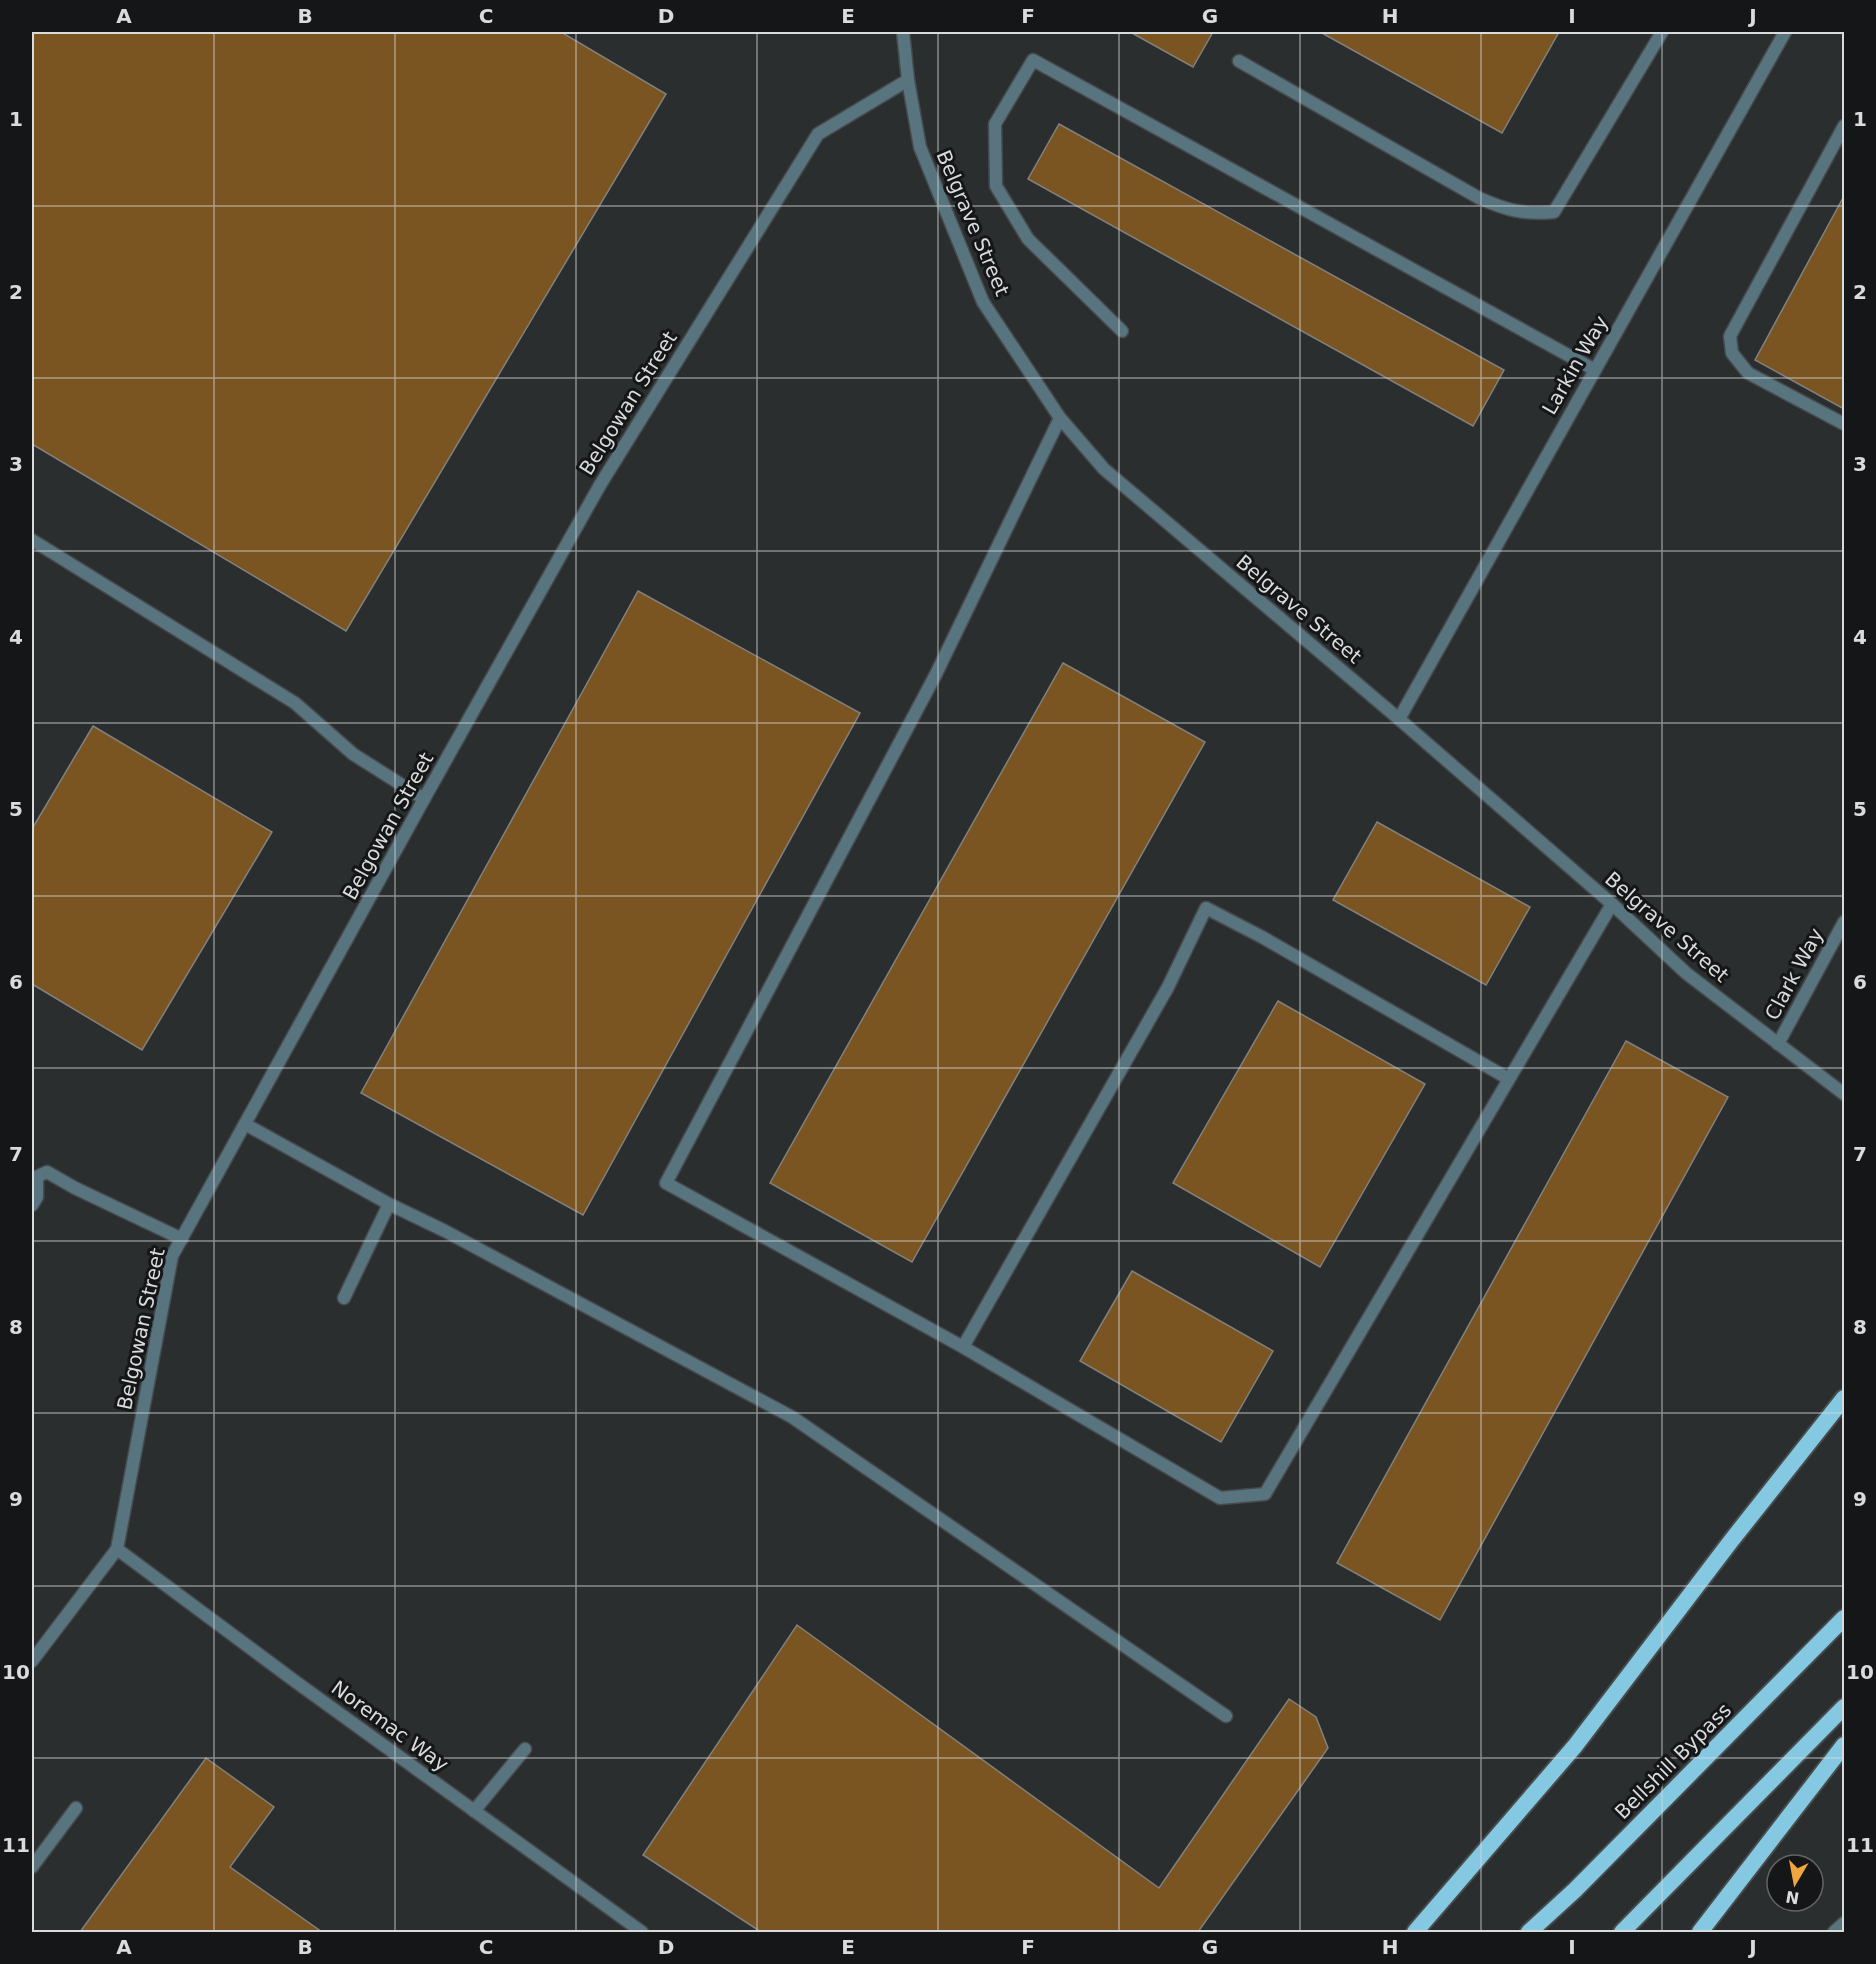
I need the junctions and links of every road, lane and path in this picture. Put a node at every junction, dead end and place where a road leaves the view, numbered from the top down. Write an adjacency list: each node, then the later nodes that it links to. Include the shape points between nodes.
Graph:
1 (903, 32): 5 (street, Belgrave Street)
2 (1662, 32): 4 (street, via 1554,212 1535,214 1507,210 1479,198)
3 (1785, 32): 8 (street, Larkin Way)
4 (1239, 61)
5 (908, 80): 9 (street, Belgrave Street, via 920,147 983,302); 13 (street, Belgowan Street, via 818,134 600,485)
6 (1845, 126): 10 (street, via 1730,336 1732,353 1748,373)
7 (1122, 331): 8 (street, via 1028,239 996,186 995,124 1033,60)
8 (1595, 370): 12 (street, Larkin Way)
9 (1060, 418): 12 (street, Belgrave Street, via 1104,469); 25 (street, via 936,674 666,1183)
10 (1845, 424)
11 (32, 540): 13 (street, via 295,703 353,754)
12 (1399, 719): 14 (street, Belgrave Street)
13 (424, 800): 19 (street, Belgowan Street)
14 (1612, 904): 16 (street, Belgrave Street, via 1686,973); 17 (street)
15 (1845, 922): 16 (street, Clark Way)
16 (1778, 1044): 18 (street, Belgrave Street)
17 (1509, 1079): 25 (street, via 1265,1494 1220,1498); 25 (street, via 1206,908 1168,987)
18 (1845, 1094)
19 (245, 1124): 21 (street); 23 (street, Belgowan Street)
20 (34, 1178): 22 (street, via 37,1197); 23 (street, via 47,1172)
21 (389, 1204): 24 (street); 31 (street, via 792,1417)
22 (32, 1205)
23 (182, 1239): 27 (street, Belgowan Street, via 172,1256)
24 (344, 1299)
25 (963, 1347)
26 (1845, 1398): 39 (highway, via 1575,1746)
27 (117, 1549): 29 (street, Belgowan Street); 35 (street, Noremac Way)
28 (1845, 1618): 40 (highway, Bellshill Bypass)
29 (32, 1661)
30 (1845, 1707): 41 (highway)
31 (1226, 1716)
32 (1845, 1745): 42 (highway)
33 (525, 1749): 35 (street)
34 (76, 1808): 36 (street)
35 (474, 1811): 38 (street, Noremac Way)
36 (32, 1867)
37 (1845, 1923): 43 (street)
38 (642, 1932)
39 (1415, 1932)
40 (1529, 1932)
41 (1622, 1932)
42 (1700, 1932)
43 (1834, 1932)

